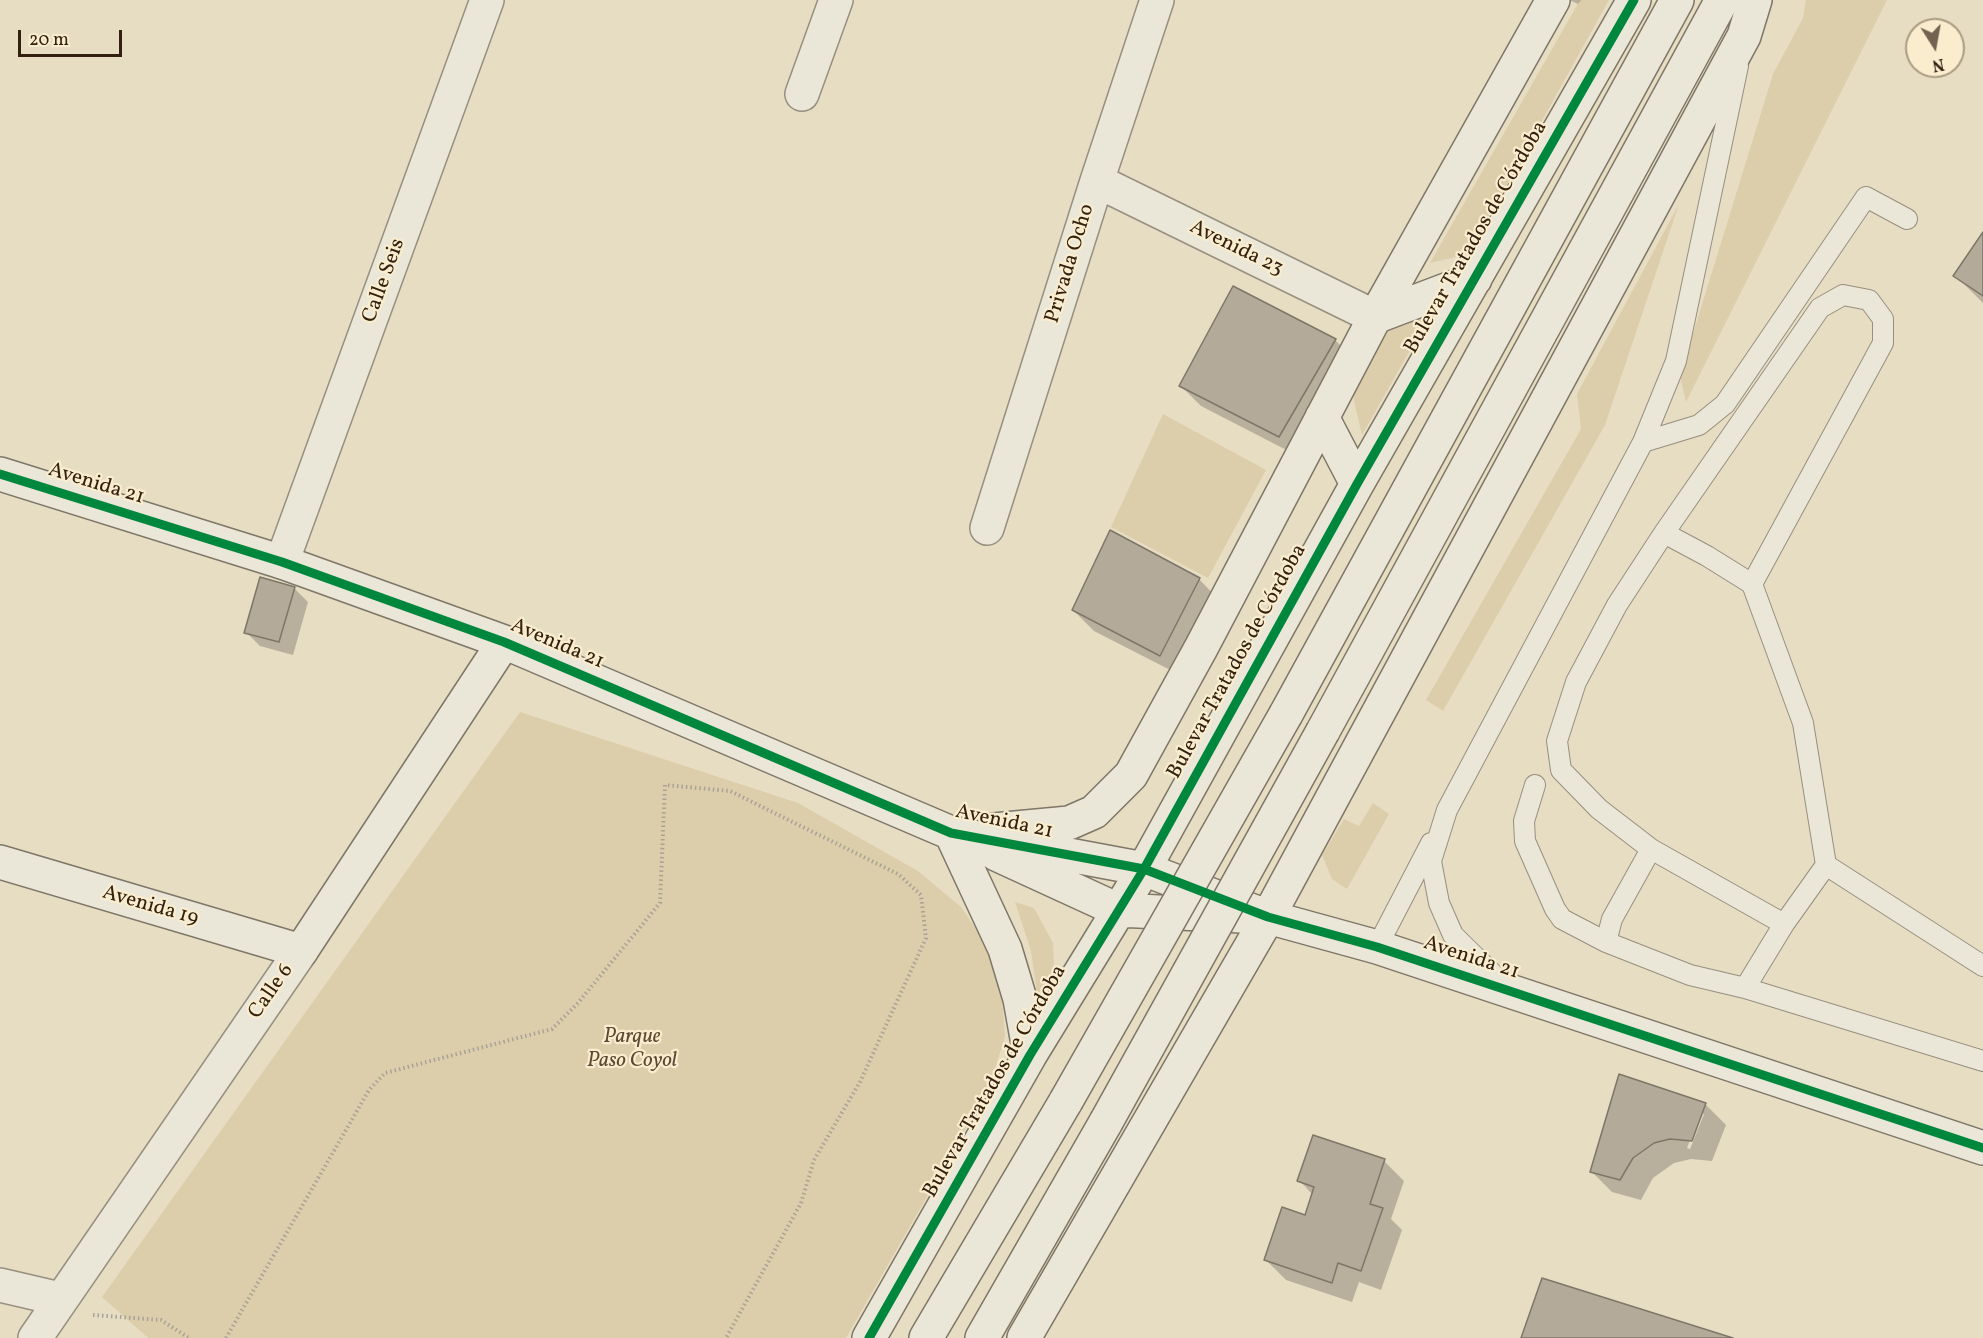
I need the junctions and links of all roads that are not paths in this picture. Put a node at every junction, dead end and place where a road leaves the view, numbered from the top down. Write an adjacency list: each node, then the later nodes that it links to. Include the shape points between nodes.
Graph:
1 (488, 0): 21 (street, Calle Seis)
2 (836, 0): 10 (street)
3 (1157, 0): 11 (street, Privada Ocho)
4 (1553, 0): 14 (street)
5 (1634, 0): 13 (street, Bulevar Tratados de Córdoba)
6 (1677, 0): 47 (street, bridge, via 1286,714)
7 (1722, 0): 48 (street, bridge, via 1323,731)
8 (1755, 0): 9 (street)
9 (1744, 36): 16 (lane, via 1676,361); 32 (street)
10 (802, 94)
11 (1097, 181): 14 (street, Avenida 23); 19 (street, Privada Ocho)
12 (1907, 219): 16 (lane, via 1866,197 1725,404 1699,425)
13 (1475, 279): 14 (street); 18 (street, Bulevar Tratados de Córdoba)
14 (1375, 317): 15 (street)
15 (1322, 417): 18 (street); 26 (street, via 1131,775 1094,812 1069,824)
16 (1643, 442): 25 (lane)
17 (0, 474): 21 (street, Avenida 21)
18 (1357, 484): 30 (street, Bulevar Tratados de Córdoba)
19 (987, 528)
20 (1664, 532): 22 (lane); 22 (lane, via 1820,308 1843,295 1869,300 1883,319 1883,343); 27 (lane, via 1617,605 1576,682 1557,741 1561,770 1599,809)
21 (282, 562): 23 (street, Avenida 21)
22 (1752, 584): 29 (lane, via 1803,723)
23 (504, 642): 26 (street, Avenida 21); 36 (street, Calle 6)
24 (1535, 785): 34 (lane, via 1524,821 1525,841 1551,902 1562,919)
25 (1447, 810): 35 (lane); 39 (lane, via 1431,861 1439,903 1453,936)
26 (951, 833): 30 (street, Avenida 21); 31 (street); 40 (street, via 1005,949 1020,999)
27 (1651, 849): 33 (lane); 34 (lane, via 1612,919)
28 (0, 862): 36 (street, Avenida 19)
29 (1826, 865): 33 (lane); 37 (lane)
30 (1144, 869): 31 (street, Bulevar Tratados de Córdoba); 32 (street, Avenida 21)
31 (1118, 910): 32 (street); 40 (street, Bulevar Tratados de Córdoba)
32 (1268, 917): 35 (street, Avenida 21); 49 (street)
33 (1785, 924): 38 (lane)
34 (1606, 942): 38 (lane, via 1690,975)
35 (1377, 947): 39 (street, Avenida 21)
36 (301, 951): 44 (street, Calle 6)
37 (1983, 966)
38 (1745, 988): 41 (lane)
39 (1511, 991): 42 (street, Avenida 21)
40 (1030, 1055): 46 (street, Bulevar Tratados de Córdoba)
41 (1983, 1061)
42 (1983, 1148)
43 (0, 1286): 44 (street)
44 (56, 1305): 45 (street, Calle 6)
45 (35, 1338)
46 (869, 1338)
47 (926, 1338)
48 (982, 1338)
49 (1024, 1338)

